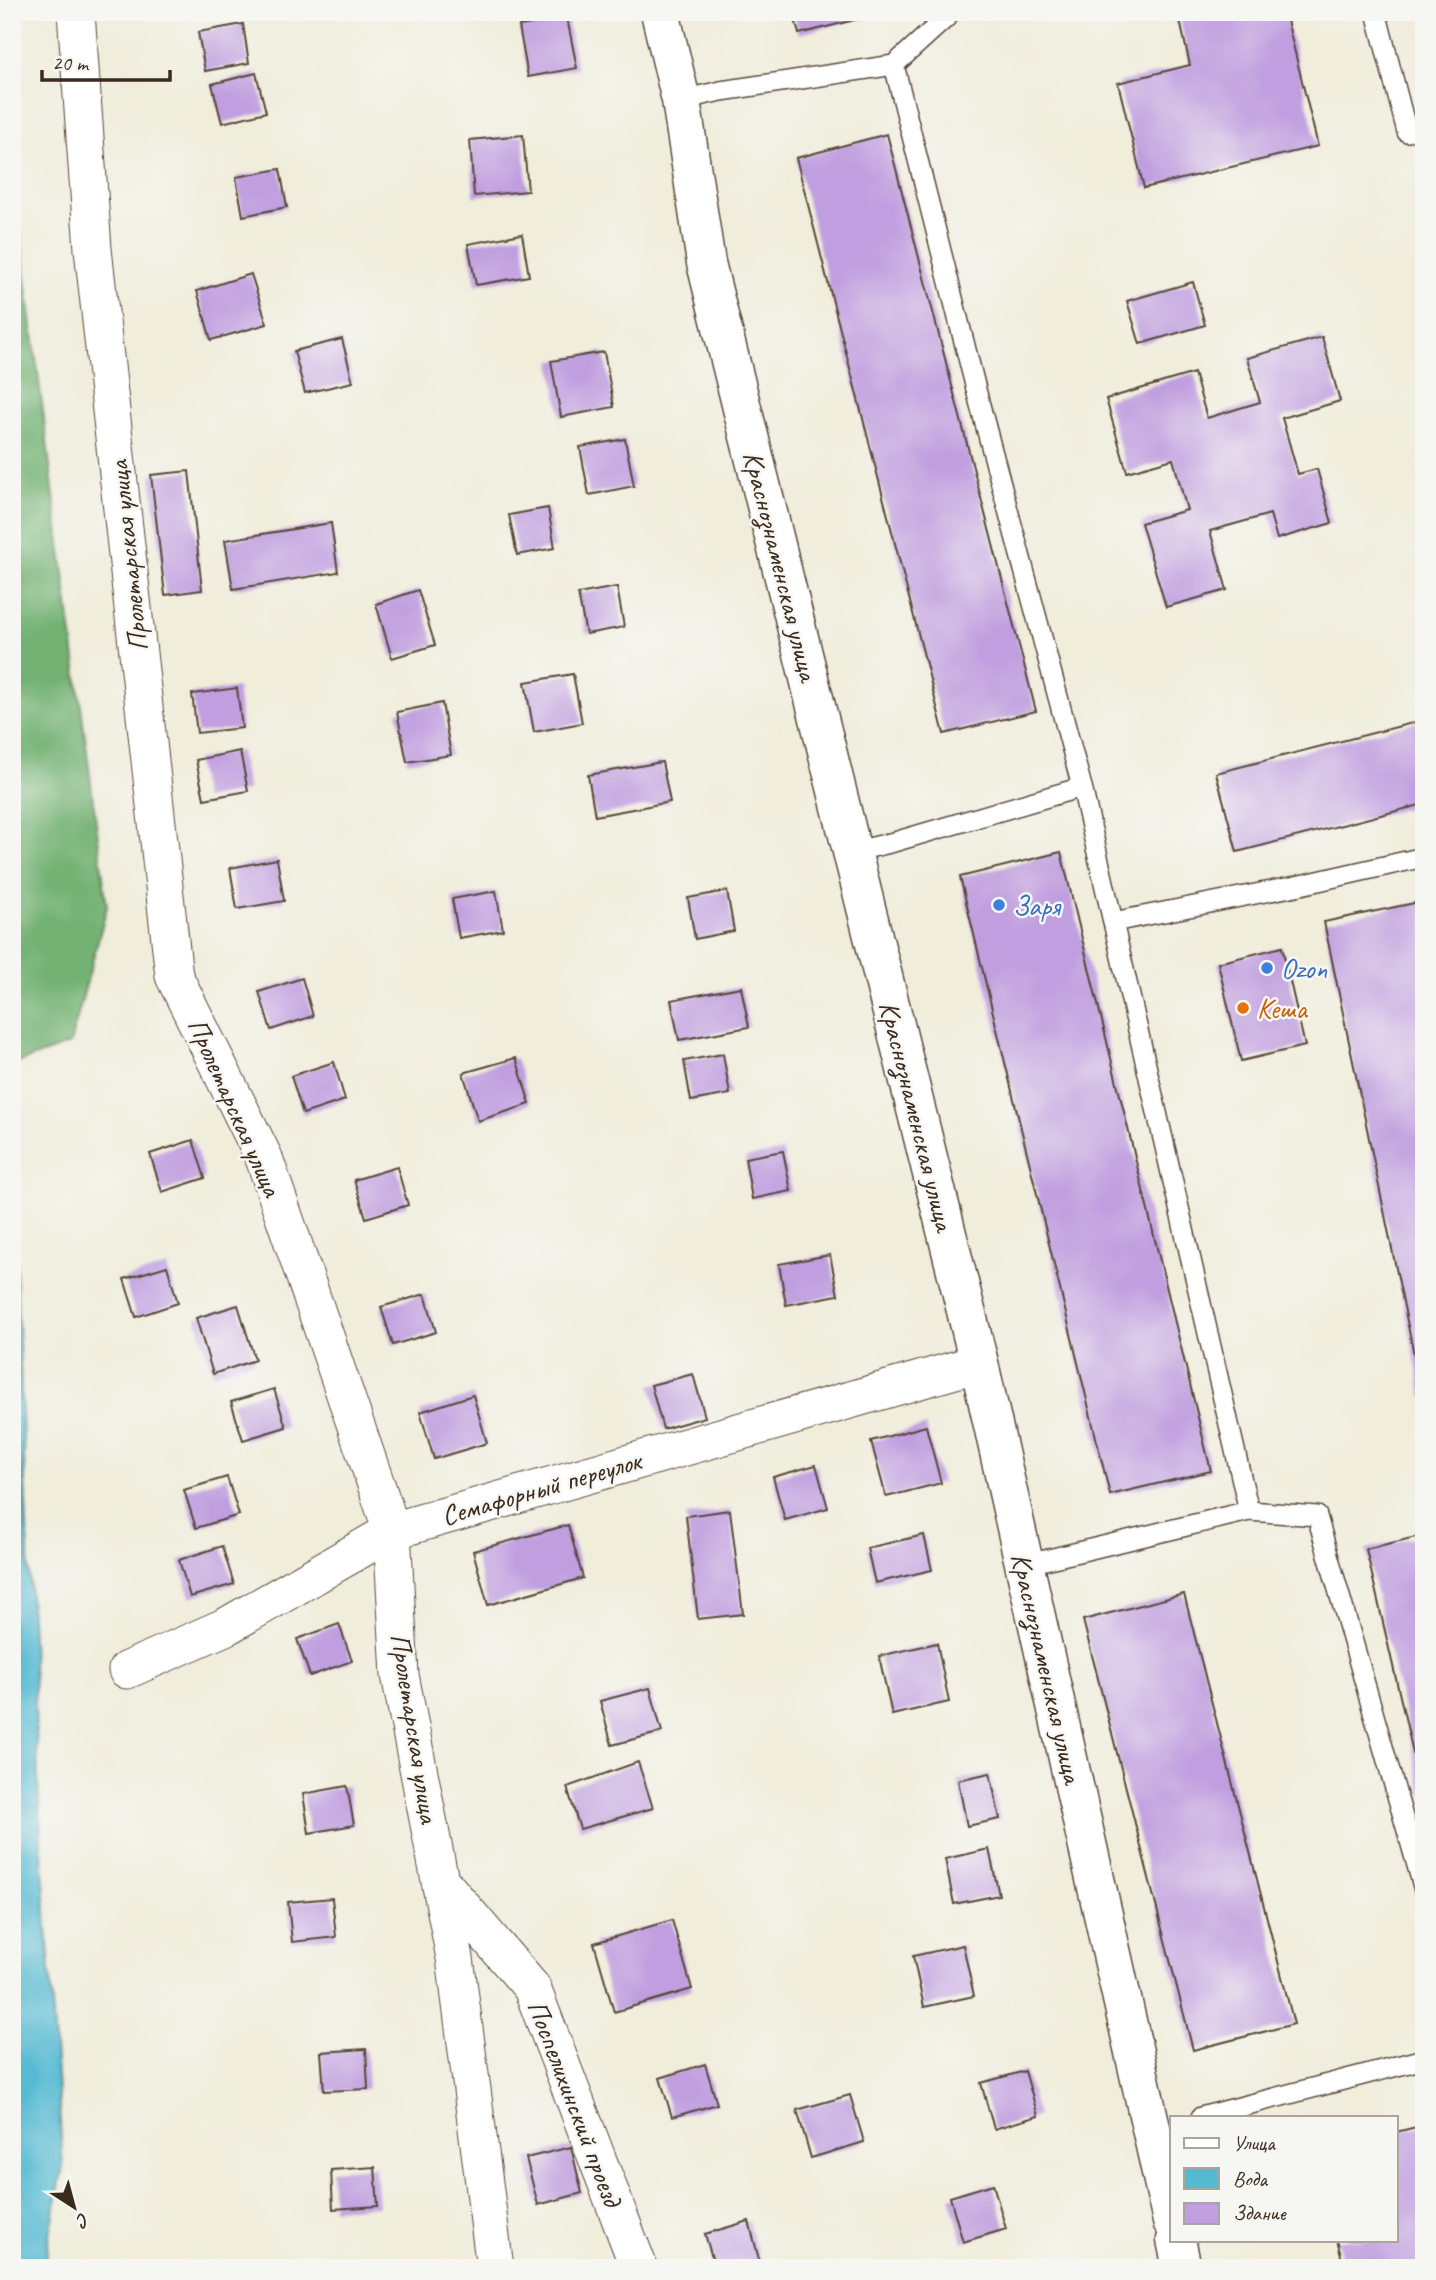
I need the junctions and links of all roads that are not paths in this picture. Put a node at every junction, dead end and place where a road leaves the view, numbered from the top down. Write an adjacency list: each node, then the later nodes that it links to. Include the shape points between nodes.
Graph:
1 (76, 12): 14 (street, Пролетарская улица, via 93,249 174,976 264,1158)
2 (660, 12): 6 (street, Краснознаменская улица)
3 (947, 12): 5 (lane, via 948,16)
4 (1376, 12): 7 (lane)
5 (894, 65): 6 (lane); 8 (lane)
6 (681, 100): 9 (street, Краснознаменская улица, via 706,263)
7 (1407, 132)
8 (1082, 787): 9 (lane); 11 (lane)
9 (852, 852): 12 (street, Краснознаменская улица)
10 (1424, 857): 11 (lane)
11 (1113, 922): 13 (lane)
12 (979, 1363): 14 (street, Семафорный переулок); 15 (street, Краснознаменская улица)
13 (1249, 1511): 15 (lane); 18 (lane, via 1317,1516)
14 (392, 1531): 16 (street, Семафорный переулок, via 227,1626); 17 (street, Пролетарская улица, via 400,1675)
15 (1024, 1565): 21 (street, Краснознаменская улица)
16 (127, 1670)
17 (442, 1883): 24 (street, Пролетарская улица); 25 (street, Поспелихинский проезд, via 532,1988)
18 (1424, 1890)
19 (1424, 2059): 20 (lane)
20 (1205, 2116)
21 (1161, 2127): 22 (street, Краснознаменская улица)
22 (1170, 2204)
23 (1176, 2242): 26 (street)
24 (495, 2268)
25 (639, 2268)
26 (1182, 2268)

